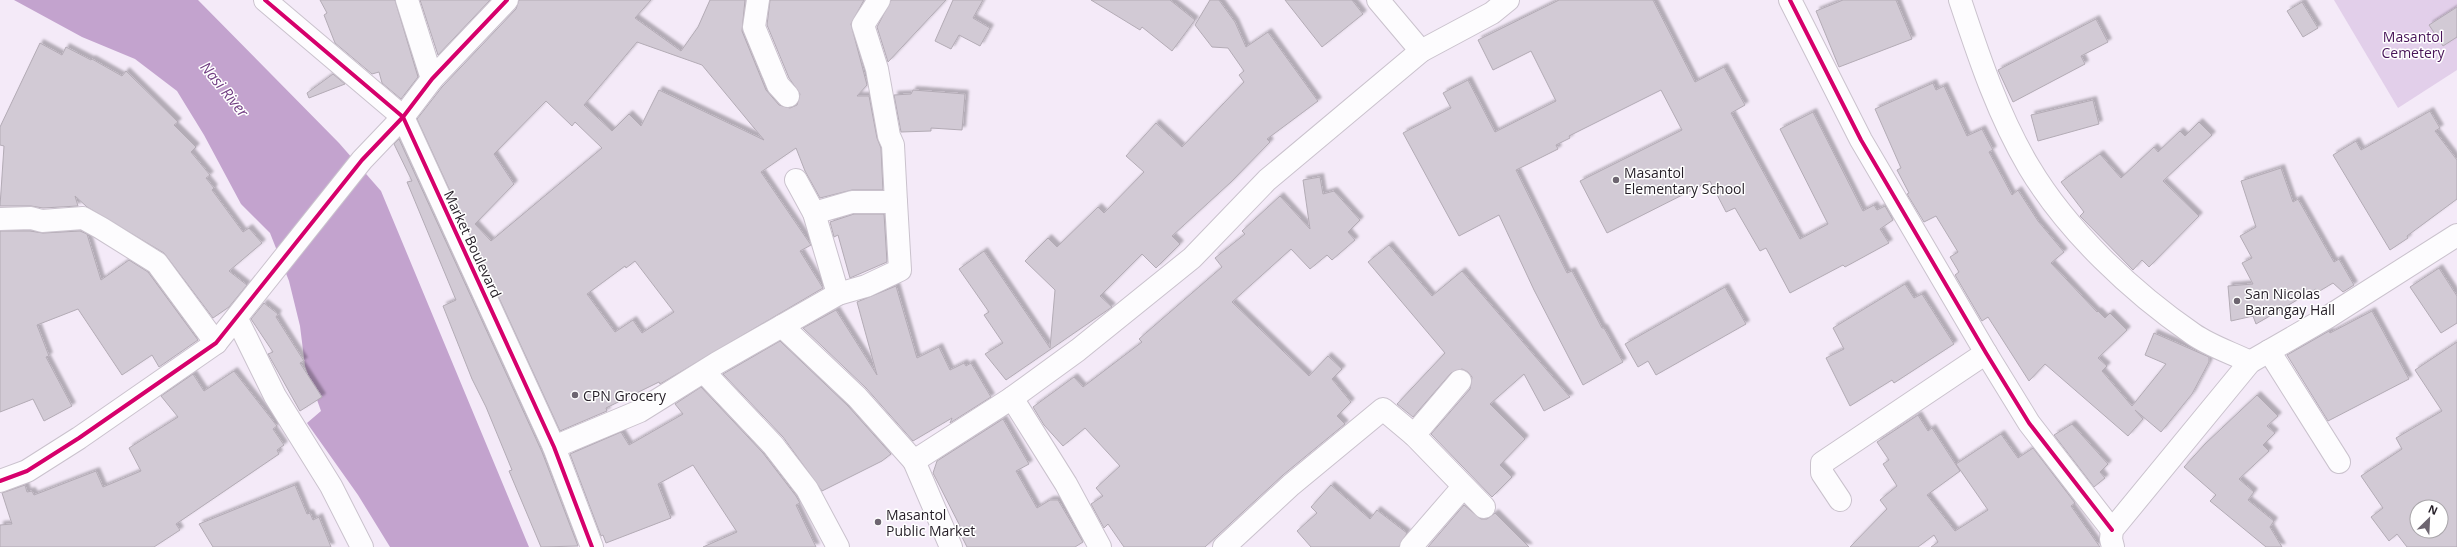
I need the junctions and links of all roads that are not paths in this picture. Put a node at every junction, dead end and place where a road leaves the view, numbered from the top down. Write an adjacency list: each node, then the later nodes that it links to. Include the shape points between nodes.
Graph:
1 (265, 0): 13 (street, Market Boulevard)
2 (407, 0): 11 (street)
3 (507, 0): 11 (street)
4 (758, 0): 12 (street, via 754,27 778,85)
5 (879, 0): 15 (street, via 863,25 877,69 889,136 893,145)
6 (1378, 0): 10 (street)
7 (1508, 0): 10 (street, via 1492,13)
8 (1790, 0): 24 (street, via 1861,140)
9 (1960, 0): 25 (street, via 1984,71 2006,124 2029,168 2064,218 2126,281 2194,335)
10 (1421, 51): 28 (street, via 1267,180 1192,258 1078,350)
11 (432, 79): 13 (street)
12 (788, 96)
13 (403, 117): 20 (street, via 362,160); 30 (street, Market Boulevard)
14 (796, 180): 16 (street)
15 (896, 202): 16 (street, via 852,202); 19 (street, via 900,270 866,286)
16 (814, 214): 19 (street)
17 (0, 219): 22 (street, via 31,218 42,222 83,218 101,228 157,263)
18 (2457, 235): 23 (street, via 2328,317)
19 (838, 294): 21 (street)
20 (237, 319): 22 (street); 38 (street, via 275,396 331,486)
21 (782, 326): 26 (street); 31 (street, via 857,397)
22 (216, 343): 33 (street, via 27,471)
23 (2269, 351): 25 (street); 32 (street)
24 (1986, 353): 35 (street, via 1822,463 1822,473); 37 (street, via 2029,423)
25 (2250, 362): 37 (street)
26 (704, 372): 30 (street, via 640,411); 40 (street, via 782,456 808,489)
27 (1460, 381): 29 (street)
28 (1012, 398): 31 (street); 42 (street, via 1066,484)
29 (1414, 435): 34 (street); 43 (street, via 1383,409 1291,485)
30 (554, 447): 39 (street, Market Boulevard)
31 (914, 461): 41 (street)
32 (2339, 462)
33 (0, 481)
34 (1463, 487): 36 (street); 44 (street)
35 (1840, 500)
36 (1484, 507)
37 (2113, 538)
38 (362, 547)
39 (592, 547)
40 (838, 547)
41 (951, 547)
42 (1100, 547)
43 (1224, 547)
44 (1411, 547)

